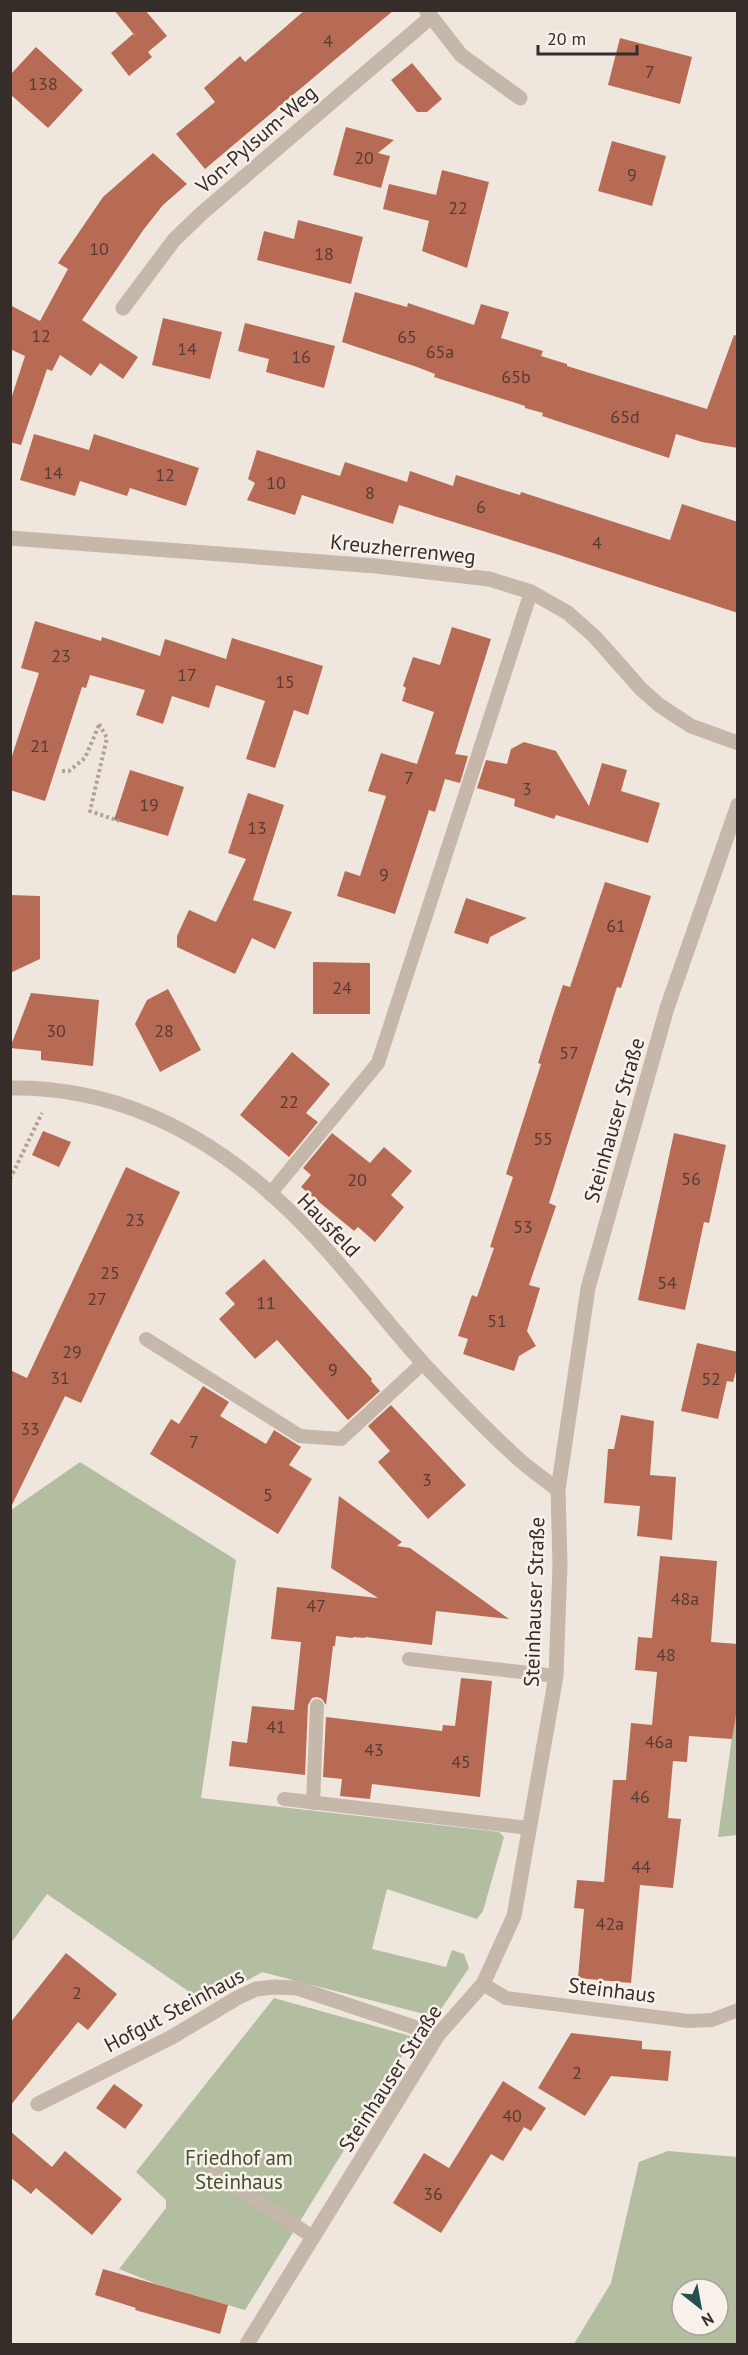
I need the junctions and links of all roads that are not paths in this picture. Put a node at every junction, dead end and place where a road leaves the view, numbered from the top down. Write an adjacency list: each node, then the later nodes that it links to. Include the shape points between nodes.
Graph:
1 (429, 14): 2 (street, Von-Pylsum-Weg, via 461,55); 3 (street, Von-Pylsum-Weg, via 202,213 174,240)
2 (520, 98)
3 (123, 308)
4 (10, 538): 5 (street, Kreuzherrenweg, via 376,566 489,579)
5 (531, 592): 6 (street, Kreuzherrenweg, via 595,636 659,705 691,726); 9 (lane, via 378,1064)
6 (738, 743)
7 (738, 805): 12 (street, Steinhauser Straße, via 667,1008 588,1288)
8 (10, 1088): 9 (street, Hausfeld, via 52,1090 132,1107 186,1132 229,1158)
9 (270, 1194): 11 (street, Hausfeld, via 315,1237)
10 (146, 1339): 11 (lane, via 300,1436 341,1439)
11 (423, 1363): 12 (street, Hausfeld, via 512,1454)
12 (558, 1490): 14 (street, Steinhauser Straße)
13 (409, 1659): 14 (lane)
14 (556, 1676): 18 (street, Steinhauser Straße)
15 (317, 1706): 17 (lane)
16 (284, 1799): 17 (lane)
17 (313, 1803): 18 (lane)
18 (529, 1828): 19 (street, Steinhauser Straße, via 514,1916)
19 (483, 1984): 20 (lane, Steinhaus, via 506,1998 688,2021 712,2020); 21 (street, Steinhauser Straße)
20 (738, 2010)
21 (438, 2034): 22 (street, Hofgut Steinhaus, via 297,1988 256,1989 172,2037); 24 (street, Steinhauser Straße)
22 (38, 2104)
23 (216, 2174): 24 (lane)
24 (313, 2237): 25 (street, Steinhauser Straße)
25 (248, 2344)

